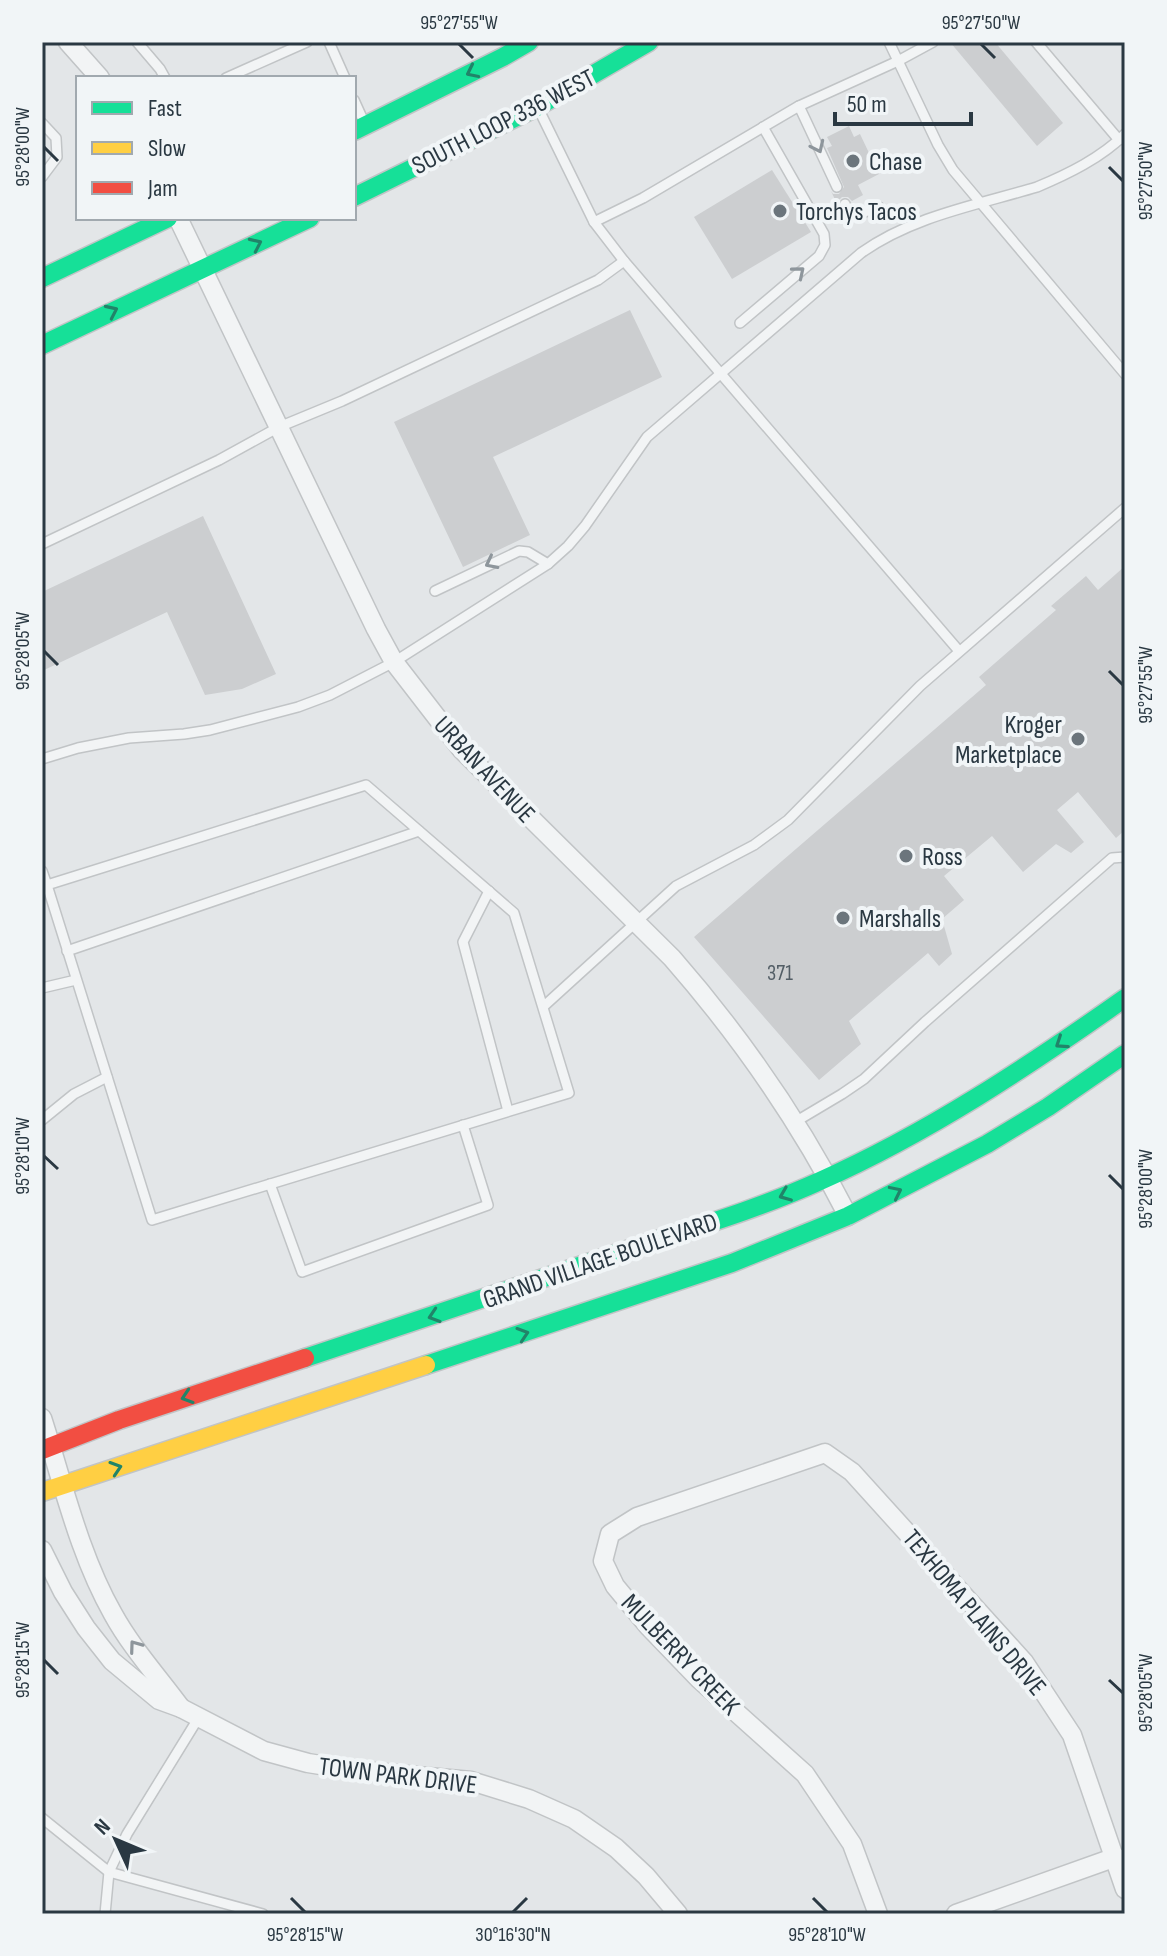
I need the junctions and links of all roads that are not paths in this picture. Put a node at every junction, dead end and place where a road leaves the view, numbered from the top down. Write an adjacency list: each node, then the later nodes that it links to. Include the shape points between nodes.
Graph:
1 (68, 42): 11 (street)
2 (137, 42): 12 (lane)
3 (307, 42): 13 (lane)
4 (329, 42): 14 (lane)
5 (529, 42): 19 (street, one-way to 19)
6 (649, 42): 16 (street, SOUTH LOOP 336 WEST)
7 (889, 42): 10 (lane)
8 (933, 42): 10 (lane)
9 (1036, 42): 20 (lane)
10 (898, 61): 15 (lane); 25 (lane, via 938,145)
11 (98, 76)
12 (164, 76)
13 (230, 76)
14 (344, 76)
15 (799, 106): 18 (lane); 22 (lane, one-way to 22)
16 (537, 107): 23 (street, SOUTH LOOP 336 WEST); 30 (lane)
17 (42, 123): 21 (lane, via 56,138 57,157)
18 (763, 127): 30 (lane); 34 (lane, one-way to 18, via 819,256 825,245 824,234)
19 (360, 128)
20 (1122, 137): 25 (lane, via 1054,180)
21 (42, 177)
22 (837, 187)
23 (356, 196)
24 (845, 204): 26 (lane, via 856,215)
25 (980, 204): 36 (lane, via 925,219 877,242); 37 (lane)
26 (879, 207)
27 (164, 220): 33 (street)
28 (179, 220): 32 (street, URBAN AVENUE)
29 (306, 220): 32 (street, one-way to 29)
30 (594, 222): 31 (lane)
31 (624, 261): 36 (lane); 38 (lane, via 598,280)
32 (201, 269): 35 (street, one-way to 32); 38 (street, URBAN AVENUE)
33 (42, 278)
34 (740, 323)
35 (42, 345)
36 (721, 374): 41 (lane, via 647,437 585,526); 43 (lane)
37 (1125, 374)
38 (279, 427): 40 (lane); 44 (street, URBAN AVENUE)
39 (1125, 508): 43 (lane)
40 (42, 544)
41 (548, 564): 42 (lane, one-way to 42, via 519,551); 44 (lane)
42 (435, 591)
43 (959, 651): 51 (lane, via 788,820 754,845 676,886)
44 (394, 662): 45 (lane, via 298,707 210,730 129,738); 51 (street, URBAN AVENUE, via 462,750)
45 (42, 759)
46 (419, 831): 49 (lane, via 366,785); 50 (lane); 52 (lane)
47 (1125, 857): 61 (lane, via 1112,858 864,1079)
48 (42, 871): 49 (lane)
49 (44, 886): 52 (lane)
50 (489, 891): 56 (lane, via 514,913); 59 (lane, via 463,942)
51 (637, 923): 56 (lane); 61 (street, URBAN AVENUE, via 731,1029)
52 (67, 951): 53 (lane)
53 (76, 980): 54 (lane); 58 (lane)
54 (42, 988)
55 (1125, 998): 63 (street, GRAND VILLAGE BOULEVARD, one-way to 63, via 982,1094)
56 (544, 1006): 59 (lane, via 569,1093)
57 (1125, 1054): 65 (street, GRAND VILLAGE BOULEVARD, one-way to 57, via 987,1144)
58 (107, 1077): 60 (lane, via 74,1094); 64 (lane, via 152,1220)
59 (508, 1111): 62 (lane)
60 (42, 1120)
61 (795, 1122): 63 (street, URBAN AVENUE)
62 (463, 1125): 64 (lane); 64 (lane, via 488,1205 302,1272)
63 (828, 1177): 65 (street, URBAN AVENUE); 66 (street, GRAND VILLAGE BOULEVARD, one-way to 66, via 741,1212)
64 (270, 1184)
65 (848, 1216): 66 (street, GRAND VILLAGE BOULEVARD, via 732,1263)
66 (602, 1284): 67 (street, GRAND VILLAGE BOULEVARD, one-way to 67); 67 (street, GRAND VILLAGE BOULEVARD, one-way to 66)
67 (339, 1371): 69 (street, GRAND VILLAGE BOULEVARD, one-way to 69, via 133,1415); 71 (street, GRAND VILLAGE BOULEVARD, one-way to 67)
68 (42, 1418): 69 (street, TOWN PARK DRIVE)
69 (47, 1449): 71 (street, TOWN PARK DRIVE)
70 (825, 1453): 77 (street, TEXHOMA PLAINS DRIVE, via 852,1472 1024,1662 1072,1735); 83 (street, MULBERRY CREEK, via 637,1517 610,1534 603,1561 615,1586 649,1627 805,1774 852,1844)
71 (63, 1485): 72 (street, GRAND VILLAGE BOULEVARD); 74 (street, TOWN PARK DRIVE, one-way to 71, via 114,1616)
72 (42, 1492)
73 (42, 1550): 74 (street, TOWN PARK DRIVE, via 78,1616 112,1661 159,1700)
74 (181, 1708): 75 (street, TOWN PARK DRIVE)
75 (199, 1717): 78 (lane); 82 (street, TOWN PARK DRIVE, via 264,1751 308,1763 471,1781 529,1799 574,1819 616,1848)
76 (42, 1818): 78 (lane)
77 (1116, 1857): 79 (street, TEXHOMA PLAINS DRIVE); 84 (street)
78 (109, 1872): 80 (lane); 81 (lane)
79 (1125, 1889)
80 (105, 1914)
81 (263, 1914)
82 (678, 1914)
83 (878, 1914)
84 (956, 1914)

